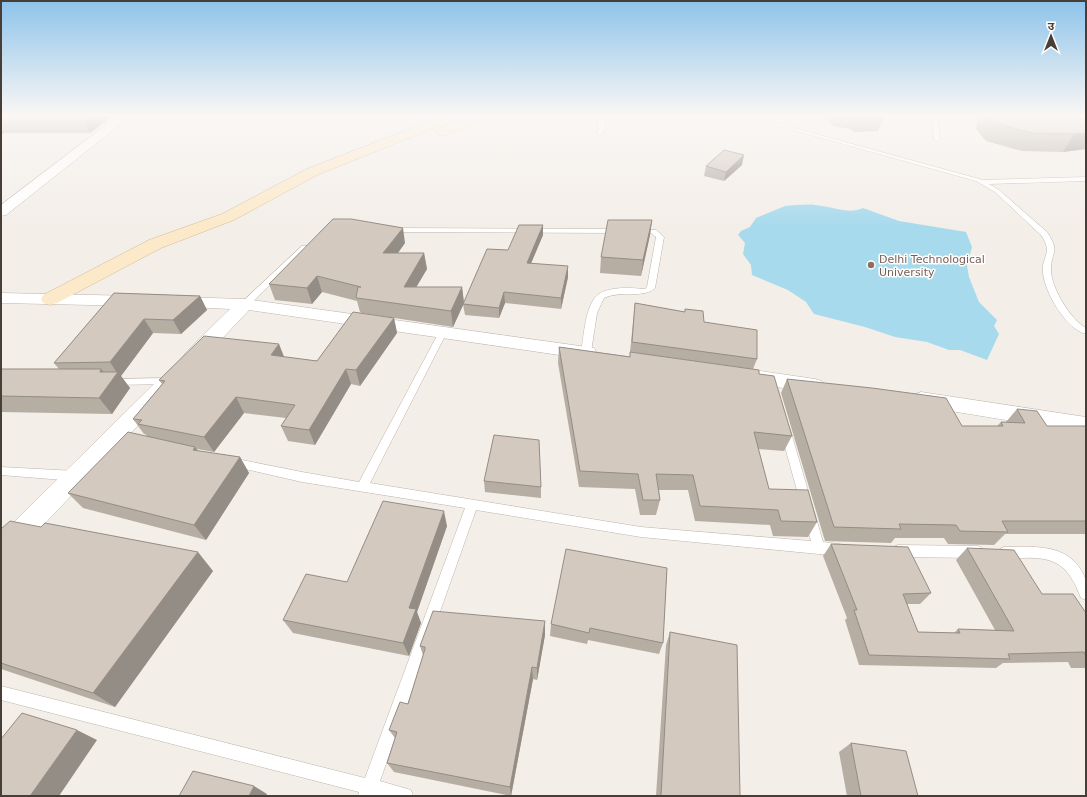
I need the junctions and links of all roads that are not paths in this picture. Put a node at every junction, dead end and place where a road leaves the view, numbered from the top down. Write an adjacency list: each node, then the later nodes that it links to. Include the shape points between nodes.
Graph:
1 (76, 152): 8 (street)
2 (362, 152): 7 (street, via 312,172)
3 (392, 152): 7 (street, via 338,174)
4 (876, 152): 6 (lane)
5 (1086, 179): 6 (lane)
6 (983, 182): 15 (lane, via 1044,234 1051,244 1053,250 1047,272 1049,282 1069,319)
7 (288, 185): 13 (street, via 228,217 155,244)
8 (7, 203): 9 (street)
9 (1, 212)
10 (382, 230): 17 (lane, via 658,233 660,237 650,290 607,293 600,296 594,306)
11 (313, 240): 14 (lane)
12 (1, 298): 13 (street)
13 (50, 299): 14 (street)
14 (245, 304): 16 (street); 19 (street)
15 (1086, 331)
16 (443, 332): 17 (street); 28 (lane)
17 (594, 354)
18 (726, 373): 21 (street, via 772,384)
19 (169, 381): 20 (lane); 27 (street, via 121,439)
20 (102, 382)
21 (831, 388)
22 (900, 397): 24 (street)
23 (782, 418): 30 (lane)
24 (1086, 425)
25 (219, 460): 28 (lane)
26 (1, 471): 27 (lane)
27 (76, 476): 33 (street)
28 (362, 487): 29 (lane)
29 (472, 505): 30 (lane, via 641,532); 36 (lane)
30 (819, 548): 31 (lane)
31 (854, 550)
32 (885, 550): 34 (lane, via 1053,554 1071,566)
33 (1, 552)
34 (1086, 594)
35 (1, 693): 36 (lane)
36 (368, 792): 37 (lane)
37 (405, 796)

